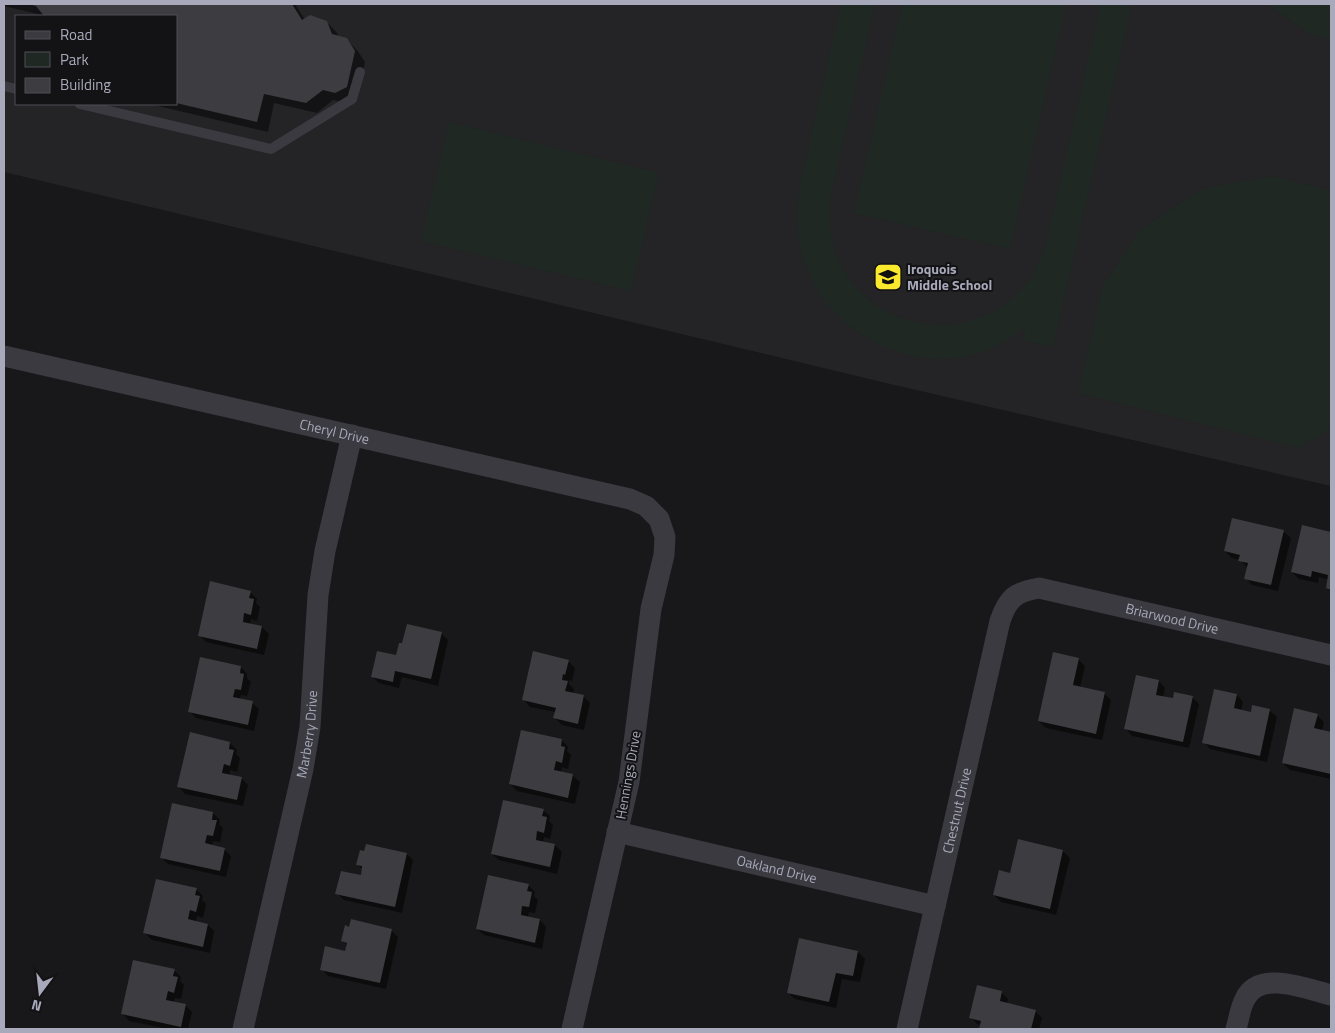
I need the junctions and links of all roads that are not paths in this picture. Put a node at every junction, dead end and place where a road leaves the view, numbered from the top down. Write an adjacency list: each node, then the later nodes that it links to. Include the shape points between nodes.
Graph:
1 (360, 72): 2 (lane, via 352,99 270,149)
2 (84, 105)
3 (4, 356): 4 (street, Cheryl Drive)
4 (352, 435): 5 (street, Cheryl Drive, via 630,499 646,506); 11 (street, Marberry Drive, via 325,550 318,595 310,727 303,769)
5 (659, 519): 8 (street, Hennings Drive, via 665,537 664,555 650,609 635,742)
6 (1013, 596): 7 (street, Briarwood Drive, via 1039,588); 9 (street, Chestnut Drive, via 1000,621)
7 (1331, 655)
8 (617, 832): 9 (street, Oakland Drive); 12 (street, Hennings Drive)
9 (935, 906): 13 (street, Chestnut Drive)
10 (1331, 995): 14 (street, via 1278,982 1265,982 1253,988 1245,998)
11 (243, 1029)
12 (572, 1029)
13 (907, 1029)
14 (1236, 1029)

